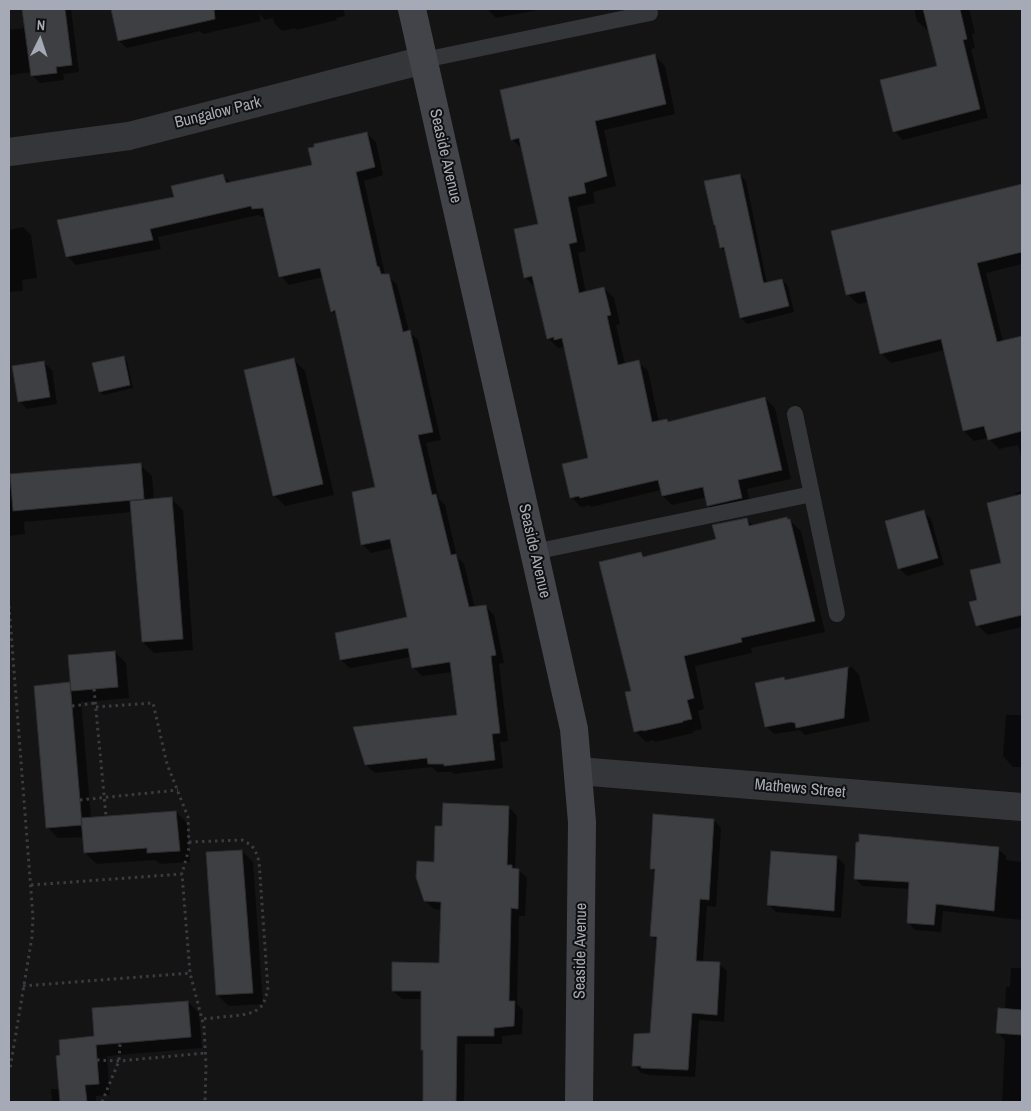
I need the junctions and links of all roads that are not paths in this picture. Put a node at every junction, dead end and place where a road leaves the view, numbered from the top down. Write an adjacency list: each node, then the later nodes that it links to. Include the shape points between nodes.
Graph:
1 (412, 9): 3 (main road, Seaside Avenue)
2 (650, 13): 3 (lane)
3 (424, 60): 4 (street, Bungalow Park, via 129,136); 7 (main road, Seaside Avenue)
4 (9, 152)
5 (795, 414): 6 (lane)
6 (812, 494): 7 (lane); 8 (lane)
7 (534, 552): 9 (main road, Seaside Avenue, via 574,729)
8 (837, 614)
9 (578, 770): 10 (street, Mathews Street); 11 (main road, Seaside Avenue, via 582,822)
10 (1022, 808)
11 (580, 1102)

